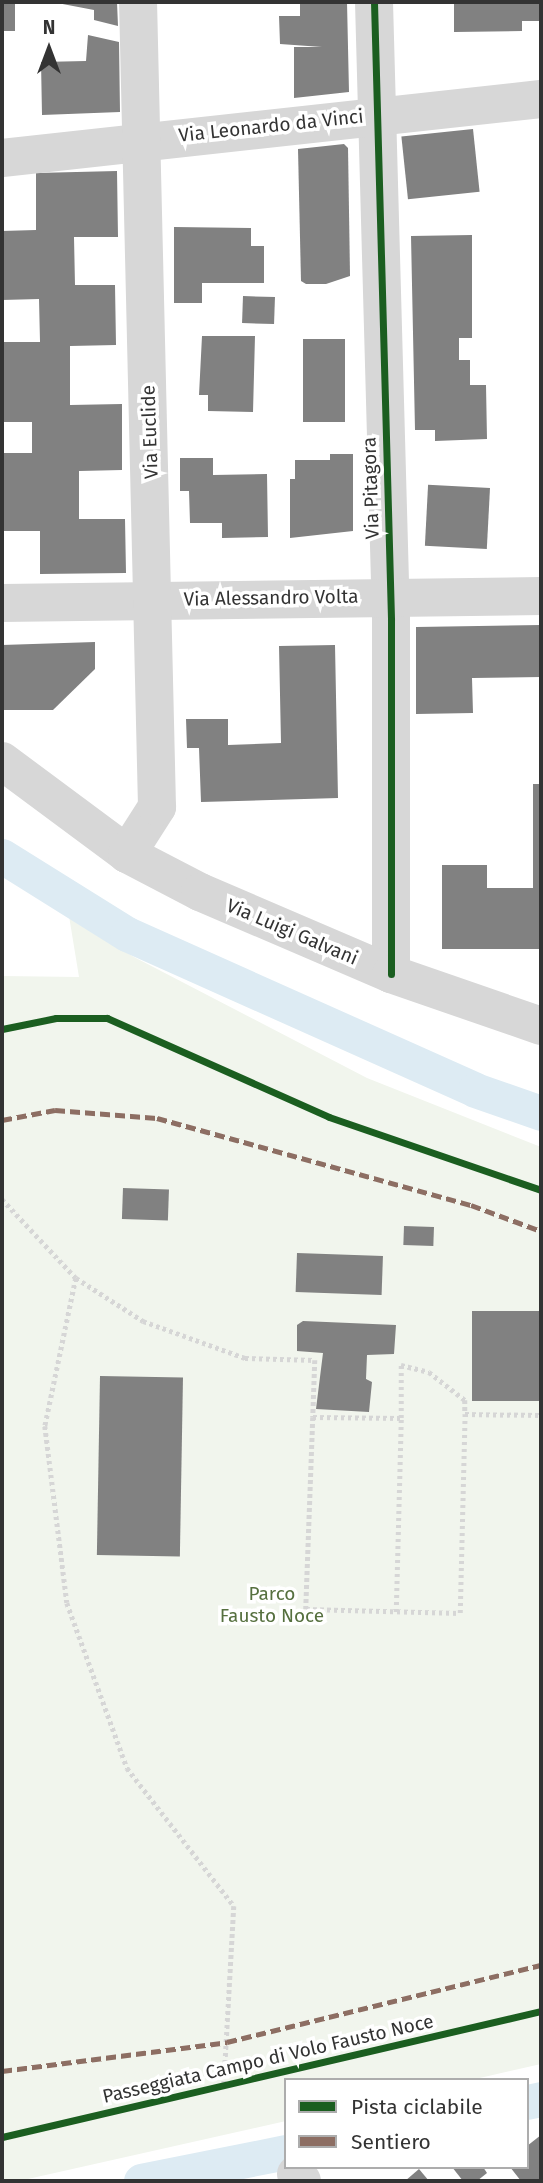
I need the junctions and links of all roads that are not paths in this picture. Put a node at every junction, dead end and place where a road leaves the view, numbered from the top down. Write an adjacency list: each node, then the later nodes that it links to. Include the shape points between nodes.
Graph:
1 (138, 2): 5 (street, Via Euclide)
2 (374, 2): 4 (street, Via Pitagora)
3 (541, 99): 4 (street, Via Leonardo da Vinci)
4 (375, 115): 5 (street, Via Leonardo da Vinci); 8 (street, Via Pitagora)
5 (141, 141): 6 (street, Via Leonardo da Vinci); 9 (street, Via Euclide)
6 (2, 158)
7 (541, 596): 8 (street, Via Alessandro Volta)
8 (390, 597): 9 (street, Via Alessandro Volta); 13 (street, Via Pitagora)
9 (155, 599): 10 (street, Via Alessandro Volta); 12 (street, Via Euclide, via 157,807)
10 (2, 603)
11 (2, 761): 12 (street, Via Luigi Galvani)
12 (127, 854): 13 (street, Via Luigi Galvani, via 200,892)
13 (391, 974): 14 (street, Via Luigi Galvani)
14 (541, 1026)

